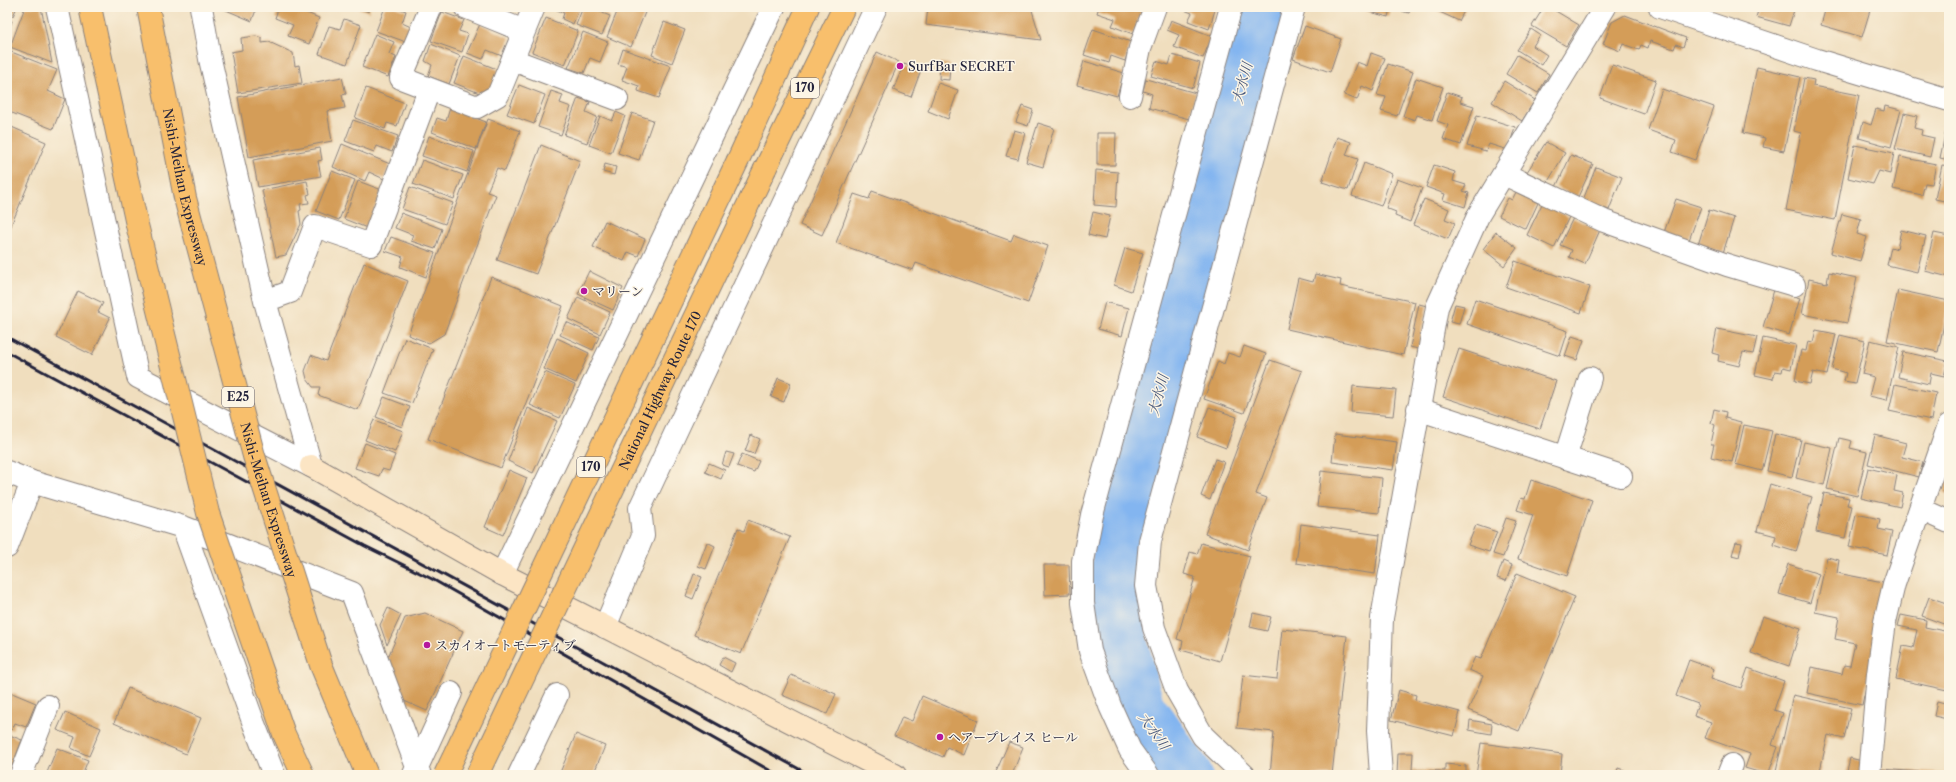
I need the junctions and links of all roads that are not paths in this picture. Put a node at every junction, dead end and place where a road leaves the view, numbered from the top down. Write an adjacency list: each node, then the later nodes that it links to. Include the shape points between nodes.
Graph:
1 (57, 7): 30 (street, via 138,377)
2 (90, 7): 46 (highway, bridge, via 137,225 208,513 284,734)
3 (148, 7): 47 (highway, Nishi-Meihan Expressway / E25, bridge, via 185,198 254,456 321,665)
4 (201, 7): 25 (street, via 210,59)
5 (431, 7): 19 (street, via 401,78)
6 (464, 7): 17 (street)
7 (534, 7): 17 (street)
8 (774, 7): 38 (street)
9 (808, 7): 48 (highway, 170, bridge, via 738,160)
10 (844, 7): 49 (highway, National Highway Route 170 / 170, bridge)
11 (876, 7): 39 (street, via 640,508 643,536)
12 (1156, 7): 20 (street, via 1140,48)
13 (1231, 7): 52 (street, via 1092,515 1083,561 1083,603 1090,651 1110,706 1130,750)
14 (1294, 7): 53 (street, via 1150,541 1146,586 1154,628 1177,691 1203,736)
15 (1605, 7): 23 (street)
16 (1660, 7): 22 (street, via 1817,60)
17 (524, 31): 18 (street)
18 (513, 60): 19 (street, via 498,95 477,107); 21 (street)
19 (429, 90): 25 (street, via 372,244 315,226 290,292)
20 (1130, 96)
21 (617, 99)
22 (1949, 100)
23 (1504, 174): 24 (street, via 1604,221 1728,265); 27 (street, via 1479,214 1437,307)
24 (1794, 285)
25 (265, 301): 30 (street)
26 (1590, 378): 29 (street)
27 (1418, 409): 29 (street); 54 (street, via 1382,618 1378,731)
28 (1949, 425): 34 (street)
29 (1565, 458): 32 (street)
30 (311, 466): 38 (street)
31 (7, 472): 33 (street)
32 (1621, 476)
33 (32, 482): 36 (street); 37 (street)
34 (1920, 509): 35 (street); 55 (street, via 1894,584 1885,622)
35 (1949, 522)
36 (183, 526): 43 (street, via 352,593); 45 (street)
37 (7, 547)
38 (502, 574): 39 (street)
39 (605, 627): 51 (street)
40 (451, 693): 43 (street)
41 (557, 695): 50 (street)
42 (48, 706): 44 (street)
43 (417, 772)
44 (21, 775)
45 (274, 775)
46 (303, 775)
47 (367, 775)
48 (445, 775)
49 (477, 775)
50 (519, 775)
51 (895, 775)
52 (1148, 775)
53 (1244, 775)
54 (1382, 775)
55 (1869, 775)

